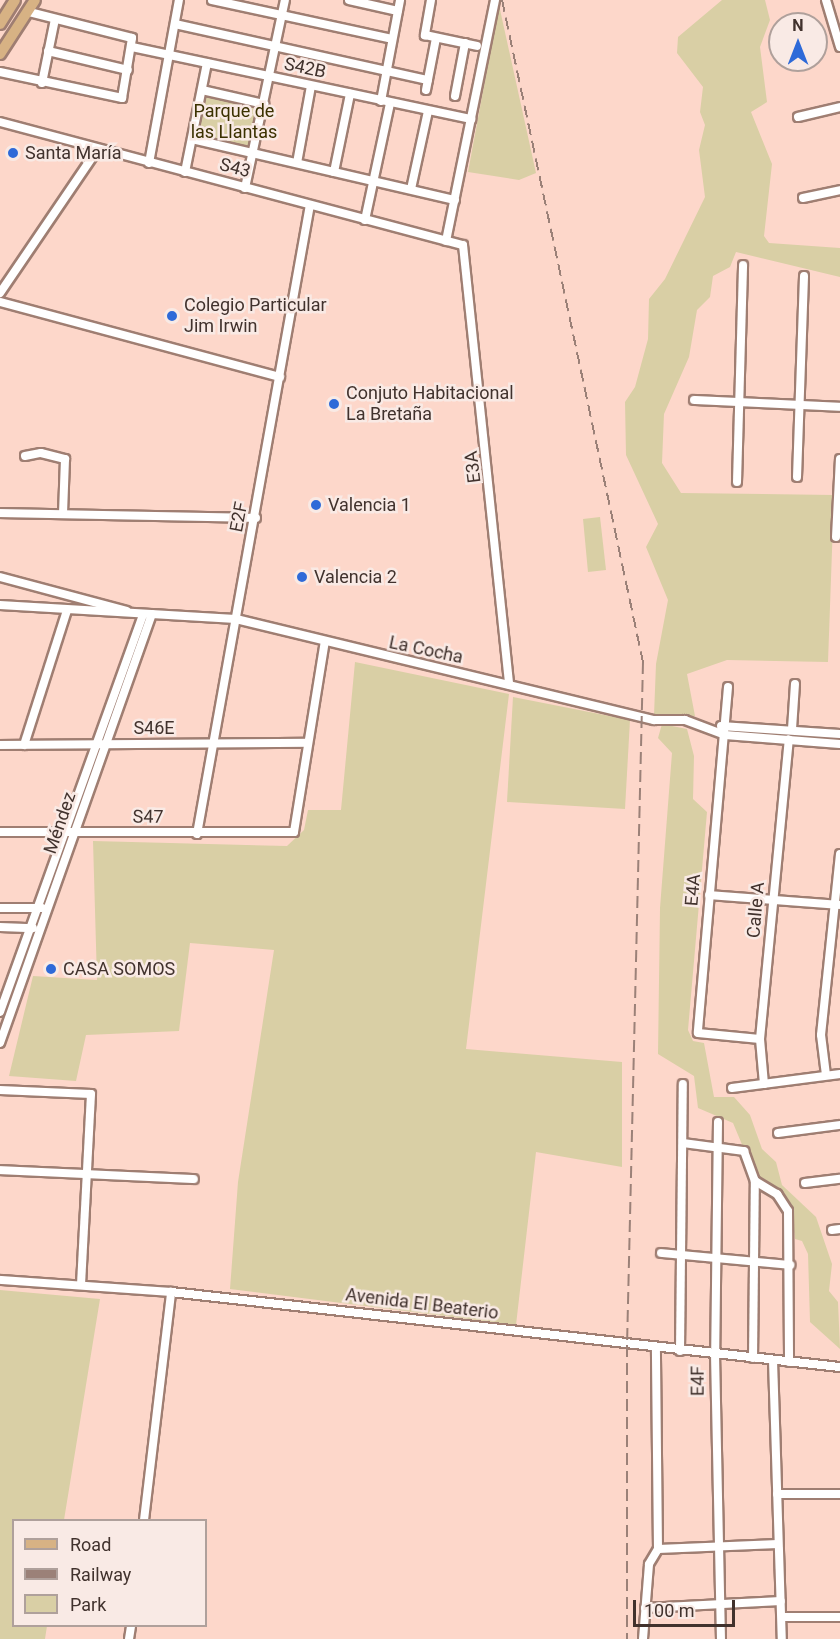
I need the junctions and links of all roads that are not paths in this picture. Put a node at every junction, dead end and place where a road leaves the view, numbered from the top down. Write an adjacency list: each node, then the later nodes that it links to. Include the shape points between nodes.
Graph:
1 (15, 0): 15 (main road)
2 (35, 0): 12 (main road)
3 (179, 0): 16 (street)
4 (212, 0): 13 (street)
5 (285, 0): 13 (street)
6 (349, 0): 11 (street)
7 (400, 0): 11 (street)
8 (431, 0): 17 (street, via 425,35)
9 (495, 0): 44 (street)
10 (826, 0): 22 (street)
11 (398, 11): 18 (street)
12 (29, 12): 14 (street); 25 (main road)
13 (282, 15): 18 (street); 20 (street)
14 (55, 19): 23 (street, via 132,38); 24 (street)
15 (0, 24)
16 (175, 24): 20 (street); 26 (street)
17 (436, 38): 19 (street); 32 (street)
18 (392, 39): 29 (street)
19 (465, 43): 21 (street); 38 (street)
20 (276, 46): 29 (street); 31 (street)
21 (477, 46)
22 (840, 47)
23 (132, 48): 26 (street, S42B); 28 (street)
24 (48, 51): 28 (street); 33 (street)
25 (0, 54)
26 (168, 55): 27 (street, S42B); 49 (street)
27 (207, 63): 31 (street, S42B); 35 (street)
28 (128, 69): 33 (street, via 120,101)
29 (387, 71): 32 (street); 39 (street)
30 (0, 72): 33 (street)
31 (269, 77): 34 (street, S42B); 40 (street)
32 (428, 80): 36 (street)
33 (42, 83)
34 (311, 86): 37 (street, S42B); 50 (street)
35 (202, 90): 40 (street); 46 (street)
36 (426, 90)
37 (350, 94): 39 (street, S42B); 52 (street)
38 (455, 96)
39 (385, 102): 42 (street, S42B); 53 (street)
40 (264, 104): 48 (street)
41 (840, 107): 43 (street)
42 (428, 111): 44 (street, S42B); 55 (street)
43 (798, 117)
44 (471, 119): 58 (street)
45 (0, 122): 47 (street, S43)
46 (192, 139): 48 (street); 51 (street)
47 (98, 149): 49 (street, S43); 65 (street)
48 (253, 153): 50 (street); 54 (street)
49 (149, 163): 51 (street, S43)
50 (297, 163): 52 (street)
51 (185, 172): 54 (street, S43)
52 (334, 172): 53 (street)
53 (373, 181): 55 (street); 60 (street)
54 (245, 188): 59 (street, S43)
55 (411, 189): 58 (street)
56 (840, 190): 57 (street)
57 (803, 198)
58 (455, 200): 61 (street)
59 (310, 205): 60 (street, S43); 67 (street, E2F)
60 (365, 220): 61 (street, S43)
61 (446, 241): 62 (street, S43)
62 (463, 245): 88 (street, E3A, via 492,489)
63 (743, 265): 69 (street)
64 (804, 276): 70 (street)
65 (0, 293)
66 (0, 302): 67 (street)
67 (280, 377): 78 (street, E2F)
68 (694, 400): 69 (street)
69 (741, 402): 70 (street); 75 (street)
70 (799, 405): 71 (street); 74 (street)
71 (840, 406)
72 (25, 456): 77 (street, via 41,453 65,459)
73 (840, 459): 79 (street)
74 (796, 477)
75 (737, 482)
76 (0, 513): 77 (street)
77 (63, 514): 78 (street)
78 (256, 518): 85 (street, E2F)
79 (836, 537)
80 (0, 577): 83 (street, La Cocha, via 99,599)
81 (0, 604): 82 (street, La Cocha)
82 (67, 610): 83 (street, La Cocha); 102 (street)
83 (133, 613): 84 (street, La Cocha)
84 (147, 614): 85 (street, La Cocha); 97 (street, Méndez); 98 (street, Méndez)
85 (236, 619): 86 (street, La Cocha); 99 (street, E2F)
86 (325, 641): 88 (street, La Cocha); 96 (street)
87 (795, 684): 92 (street)
88 (508, 685): 91 (street, La Cocha)
89 (728, 687): 90 (street, E4A)
90 (725, 725): 91 (street, La Cocha); 92 (street, La Cocha); 94 (street, E4A)
91 (711, 728): 94 (street, La Cocha)
92 (792, 729): 93 (street, La Cocha)
93 (840, 734)
94 (724, 735): 95 (street, La Cocha); 108 (street, E4A)
95 (789, 739): 100 (street, La Cocha); 109 (street, Calle A)
96 (308, 743): 99 (street, S46E); 106 (street, S47, via 294,832)
97 (96, 744): 98 (street, S46E); 102 (street, S46E); 104 (street, Méndez)
98 (105, 744): 99 (street, S46E); 105 (street, Méndez)
99 (213, 744): 106 (street, E2F)
100 (840, 744)
101 (0, 745): 102 (street, S46E)
102 (24, 745)
103 (0, 832): 104 (street, S47)
104 (64, 832): 105 (street, S47); 112 (street, Méndez)
105 (74, 832): 106 (street, S47); 113 (street, Méndez)
106 (197, 834)
107 (840, 854): 110 (street)
108 (709, 895): 109 (street); 119 (street, E4A, via 698,1033)
109 (773, 898): 110 (street); 119 (street, Calle A)
110 (837, 905): 122 (street, via 821,1035)
111 (0, 908): 112 (street)
112 (38, 908): 113 (street); 115 (street, Méndez)
113 (48, 908): 116 (street, Méndez)
114 (0, 927): 115 (street)
115 (30, 928): 116 (street); 118 (street, Méndez)
116 (41, 928): 117 (street, Méndez)
117 (13, 1007): 118 (street); 120 (street, Méndez)
118 (1, 1009)
119 (760, 1039): 124 (street, Calle A)
120 (0, 1043)
121 (840, 1074): 122 (street)
122 (826, 1075): 124 (street)
123 (683, 1084): 130 (street)
124 (764, 1084): 125 (street)
125 (732, 1088)
126 (0, 1089): 133 (street, via 91,1094)
127 (718, 1122): 131 (street, E4F)
128 (840, 1125): 129 (street)
129 (778, 1133)
130 (683, 1143): 131 (street); 139 (street)
131 (718, 1146): 136 (street, via 744,1152); 140 (street, E4F)
132 (0, 1170): 133 (street)
133 (89, 1173): 134 (street); 144 (street)
134 (194, 1179)
135 (840, 1179): 137 (street)
136 (754, 1181): 141 (street); 142 (street, via 777,1194 788,1211)
137 (805, 1183)
138 (661, 1253): 139 (street)
139 (681, 1255): 140 (street); 147 (street)
140 (716, 1258): 141 (street); 148 (street, E4F)
141 (754, 1262): 142 (street); 149 (street)
142 (790, 1265): 151 (street)
143 (0, 1280): 144 (street, Avenida El Beaterio)
144 (81, 1285): 145 (street, Avenida El Beaterio)
145 (171, 1292): 146 (street, Avenida El Beaterio); 155 (street)
146 (656, 1348): 147 (street, Avenida El Beaterio); 158 (street)
147 (680, 1351): 148 (street, Avenida El Beaterio)
148 (715, 1354): 149 (street, Avenida El Beaterio); 157 (street, E4F)
149 (753, 1358): 150 (street, Avenida El Beaterio)
150 (773, 1360): 151 (street, Avenida El Beaterio); 153 (street)
151 (789, 1362): 152 (street, Avenida El Beaterio)
152 (840, 1367)
153 (777, 1494): 154 (street); 156 (street)
154 (840, 1494)
155 (144, 1519)
156 (778, 1544): 157 (street); 159 (street)
157 (720, 1547): 158 (street); 160 (street, E4F)
158 (658, 1549): 161 (street, via 649,1564)
159 (781, 1601): 160 (street); 162 (street)
160 (722, 1604): 161 (street); 165 (street, E4F)
161 (645, 1608): 164 (street)
162 (782, 1617): 163 (street); 166 (street)
163 (840, 1617)
164 (643, 1639)
165 (721, 1639)
166 (782, 1639)

